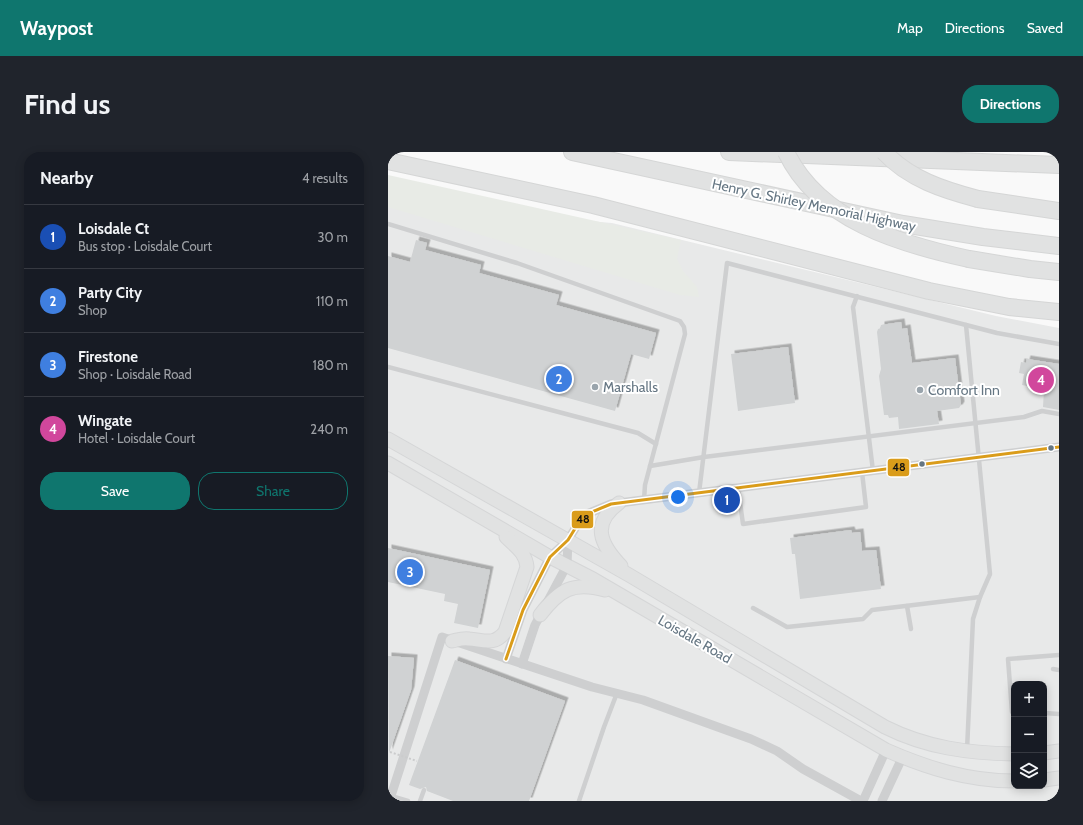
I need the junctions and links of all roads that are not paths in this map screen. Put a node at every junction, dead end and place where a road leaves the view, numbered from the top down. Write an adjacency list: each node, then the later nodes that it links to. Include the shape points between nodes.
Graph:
1 (572, 152): 9 (highway, Henry G. Shirley Memorial Highway, via 903,224)
2 (729, 152): 6 (highway)
3 (786, 152): 10 (highway, bridge, via 800,175 830,206 849,218 897,240 969,259 1030,270)
4 (884, 152): 7 (highway, bridge, via 902,168 926,182 951,192 978,199)
5 (388, 160): 12 (highway, via 593,206 930,291 1009,307)
6 (1059, 165)
7 (1058, 210)
8 (388, 224): 20 (lane, via 517,263 680,321 685,334)
9 (1059, 246)
10 (1059, 272)
11 (857, 296): 13 (lane); 18 (lane, via 853,307); 22 (lane, via 728,263)
12 (1059, 312)
13 (966, 325): 14 (lane); 17 (lane)
14 (1059, 344)
15 (388, 367): 20 (lane, via 638,433)
16 (1059, 414): 17 (lane, via 1042,411 1024,417)
17 (975, 424): 18 (lane); 23 (lane)
18 (869, 437): 22 (lane); 26 (lane)
19 (388, 439): 33 (main road, Loisdale Road)
20 (656, 444): 25 (lane)
21 (1059, 447): 23 (street)
22 (704, 457): 25 (lane); 29 (lane)
23 (978, 457): 26 (street); 38 (lane, via 990,574)
24 (388, 463): 32 (main road, Loisdale Road)
25 (650, 466): 30 (lane)
26 (873, 471): 27 (street)
27 (862, 472): 28 (street); 28 (lane, via 866,507 743,524)
28 (738, 488): 29 (street)
29 (699, 493): 30 (street)
30 (644, 500): 31 (street)
31 (619, 503): 33 (street, via 588,514); 36 (main road, via 612,508 603,522 602,538 610,555)
32 (475, 513): 34 (main road, Loisdale Road); 43 (main road, via 522,552 526,558 527,568 505,632 500,638 493,642 468,638)
33 (568, 540): 34 (street); 35 (street); 36 (main road, Loisdale Road)
34 (550, 556): 35 (main road, Loisdale Road); 45 (street, via 523,610)
35 (567, 565): 37 (main road, Loisdale Road); 41 (street)
36 (629, 575): 53 (main road, Loisdale Road, via 878,724 921,742)
37 (617, 593): 41 (main road, via 590,587 570,588 552,599); 51 (main road, Loisdale Road)
38 (980, 597): 39 (lane); 53 (lane, via 972,628)
39 (907, 606): 40 (lane, via 872,610 863,619 787,627); 42 (lane)
40 (753, 608)
41 (540, 615): 46 (street)
42 (911, 629)
43 (452, 641): 45 (street); 61 (street, via 442,637)
44 (1059, 655): 48 (lane, via 1008,659)
45 (506, 659): 46 (street)
46 (522, 664): 47 (street)
47 (617, 693): 64 (lane); 65 (street, via 771,748)
48 (1011, 699)
49 (1047, 713): 50 (lane)
50 (1059, 714)
51 (886, 750): 56 (main road, Loisdale Road); 65 (street)
52 (1059, 751): 54 (main road)
53 (966, 752): 55 (main road, Loisdale Road)
54 (1047, 753)
55 (1011, 754)
56 (902, 758): 59 (main road, Loisdale Road, via 957,776); 66 (street)
57 (1059, 778): 58 (main road)
58 (1047, 780)
59 (1011, 781)
60 (424, 790): 63 (lane)
61 (389, 796): 62 (lane)
62 (408, 801)
63 (420, 801)
64 (579, 801)
65 (862, 801)
66 (882, 801)

